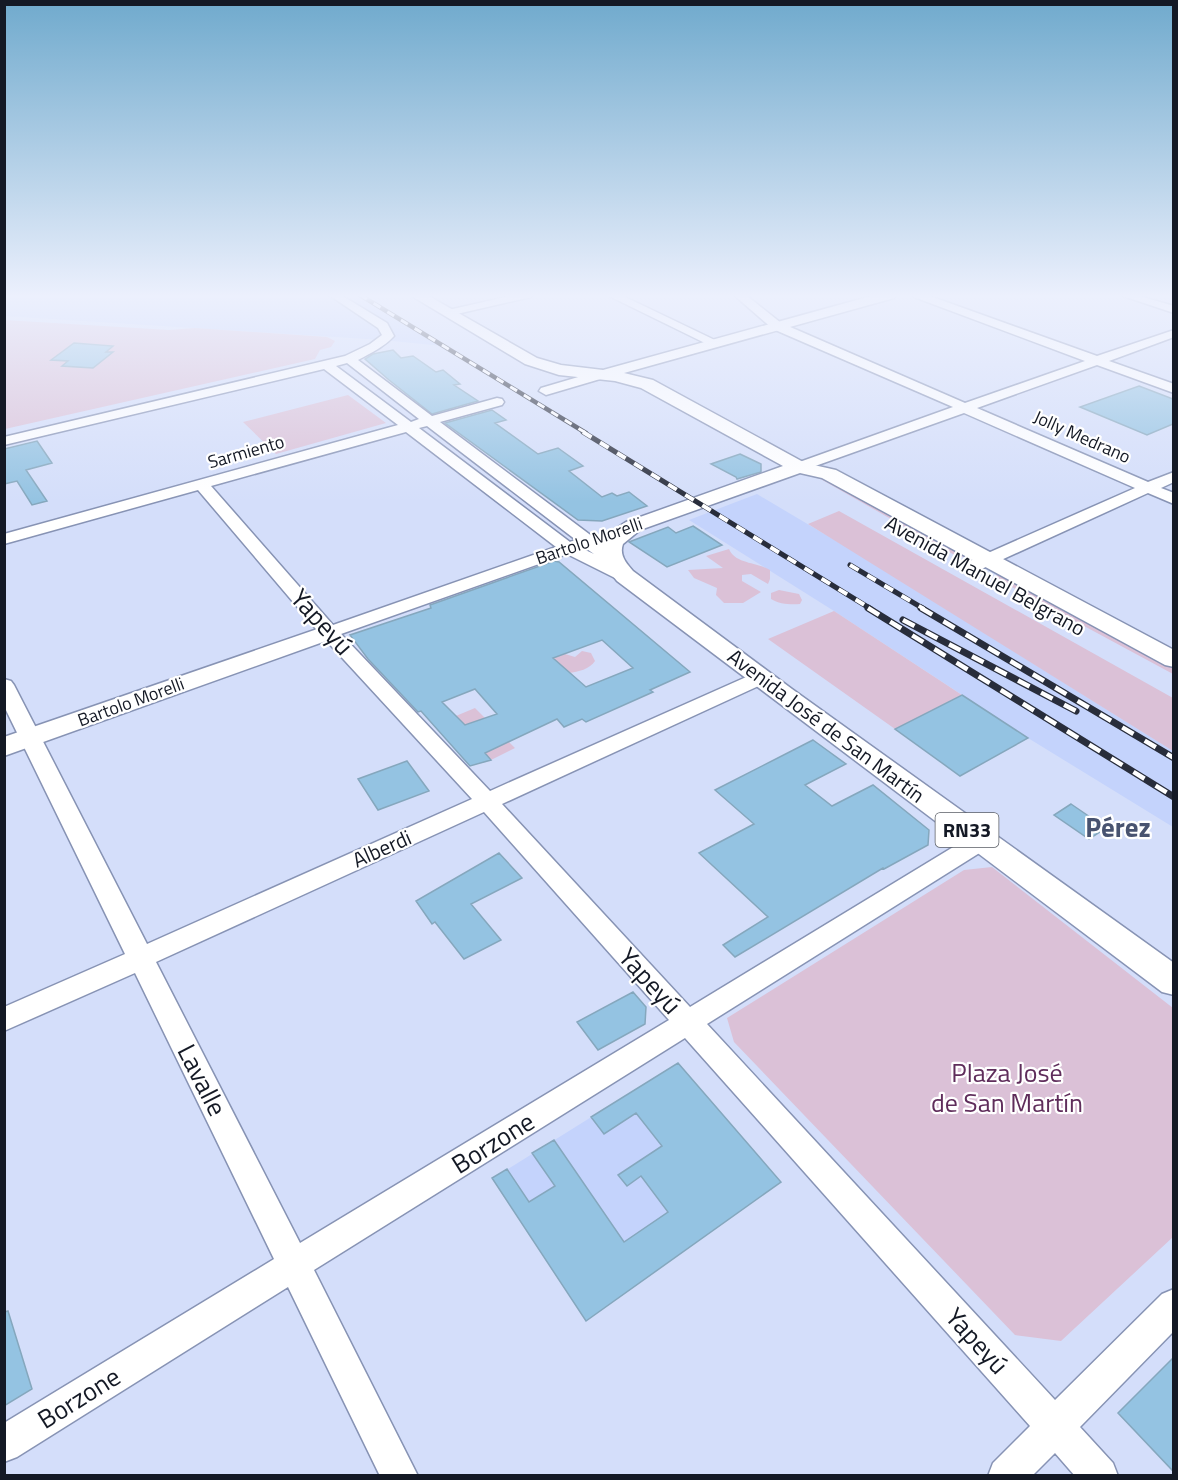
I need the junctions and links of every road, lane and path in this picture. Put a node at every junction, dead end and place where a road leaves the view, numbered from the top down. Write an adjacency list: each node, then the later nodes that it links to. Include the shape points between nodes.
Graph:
1 (327, 364): 16 (street, Avenida José de San Martín); 17 (street)
2 (356, 364): 9 (street, Avenida José de San Martín)
3 (375, 364): 9 (street)
4 (541, 364): 10 (main road, Avenida Manuel Belgrano)
5 (638, 364): 10 (main road)
6 (864, 364): 14 (street, Jolly Medrano)
7 (1088, 364): 14 (street, Bartolo Morelli)
8 (1105, 364): 11 (street)
9 (361, 368): 15 (street, Avenida José de San Martín)
10 (602, 374): 12 (street); 18 (main road, Avenida Manuel Belgrano, via 647,384)
11 (1173, 389)
12 (546, 391)
13 (497, 402): 15 (street, Sarmiento)
14 (965, 408): 19 (street, Bartolo Morelli); 23 (street, Jolly Medrano)
15 (433, 421): 16 (street, Sarmiento); 27 (street, Avenida José de San Martín)
16 (411, 427): 22 (street, Sarmiento); 28 (street, Avenida José de San Martín)
17 (4, 441)
18 (776, 454): 19 (main road, Avenida Manuel Belgrano); 20 (main road, via 781,468)
19 (799, 467): 20 (main road, Bartolo Morelli); 29 (main road, Avenida Manuel Belgrano, via 814,482)
20 (774, 476): 25 (main road, Bartolo Morelli)
21 (1173, 476): 23 (street)
22 (202, 485): 26 (street, Sarmiento); 31 (street, Yapeyú)
23 (1148, 488): 24 (street, Jolly Medrano); 29 (street)
24 (1173, 499)
25 (621, 533): 27 (street, Bartolo Morelli); 30 (main road, via 610,549)
26 (4, 540)
27 (591, 541): 28 (street, Bartolo Morelli); 30 (street, Avenida José de San Martín)
28 (568, 548): 30 (street, Avenida José de San Martín); 31 (street, Bartolo Morelli)
29 (978, 563): 32 (main road, Avenida Manuel Belgrano); 34 (main road, Avenida Manuel Belgrano)
30 (618, 567): 33 (main road, Avenida José de San Martín / RN33)
31 (329, 632): 36 (main road, Bartolo Morelli); 37 (street, Yapeyú)
32 (1173, 660)
33 (760, 678): 37 (street, Alberdi); 38 (main road, Avenida José de San Martín / RN33)
34 (1173, 680)
35 (4, 685): 36 (street, Lavalle)
36 (18, 742): 39 (street, Lavalle)
37 (487, 801): 39 (street, Alberdi); 42 (street, Yapeyú)
38 (981, 841): 40 (main road, Avenida José de San Martín / RN33); 42 (street, Borzone)
39 (141, 958): 41 (street, Alberdi); 43 (street, Lavalle)
40 (1173, 982)
41 (4, 1020)
42 (688, 1022): 43 (street, Borzone); 45 (street, Yapeyú)
43 (295, 1265): 46 (street, Borzone); 47 (street, Lavalle)
44 (1173, 1306): 45 (street)
45 (1055, 1426): 48 (street); 49 (street, Yapeyú)
46 (4, 1444)
47 (400, 1476)
48 (1006, 1476)
49 (1100, 1476)

